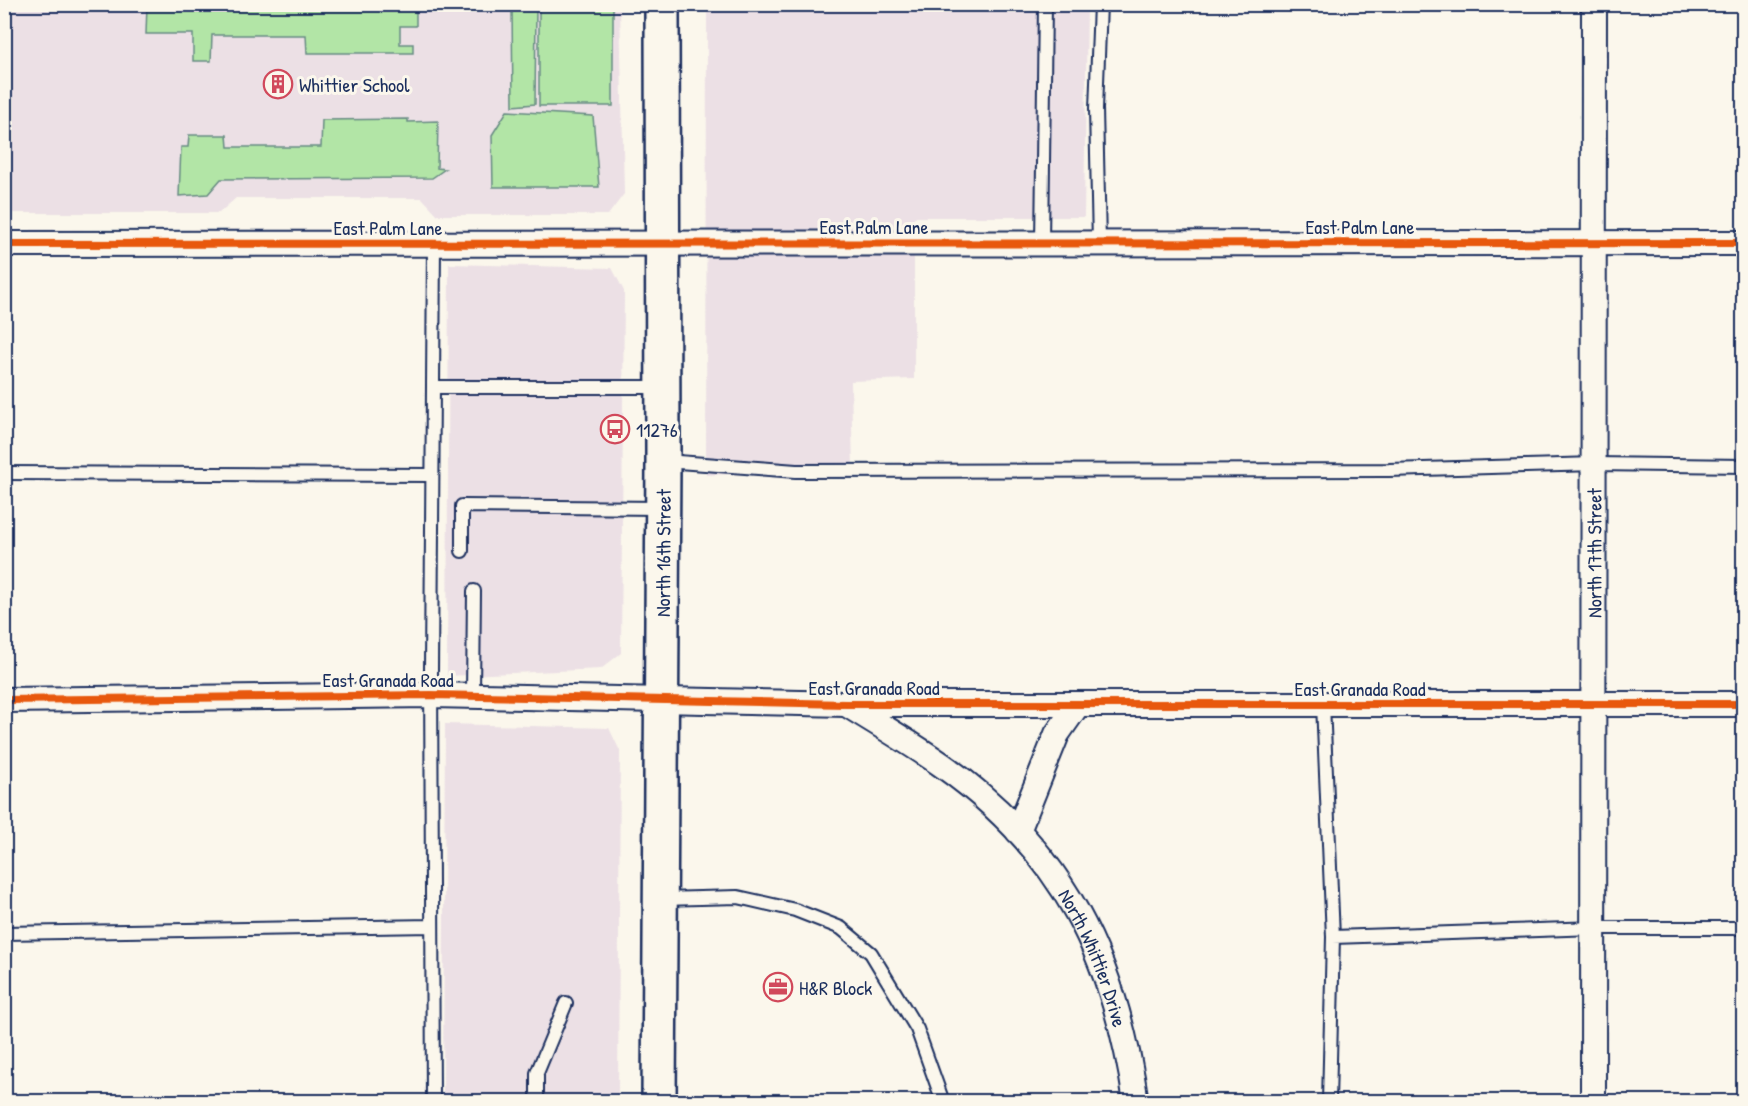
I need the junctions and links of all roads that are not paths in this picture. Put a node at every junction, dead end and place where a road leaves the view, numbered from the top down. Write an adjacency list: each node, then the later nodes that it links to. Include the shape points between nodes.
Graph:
1 (662, 4): 7 (main road, North 16th Street)
2 (1045, 4): 8 (lane)
3 (1100, 4): 9 (lane, via 1096,109)
4 (1594, 4): 5 (street, North 17th Street)
5 (1594, 242): 9 (street, East Palm Lane); 10 (street, East Palm Lane); 15 (street, North 17th Street)
6 (434, 243): 7 (street, East Palm Lane); 11 (street, East Palm Lane); 12 (lane)
7 (660, 243): 8 (street, East Palm Lane); 13 (main road, North 16th Street)
8 (1042, 243): 9 (street, East Palm Lane)
9 (1099, 243)
10 (1743, 243)
11 (4, 244)
12 (433, 387): 13 (lane); 18 (lane)
13 (662, 387): 14 (main road, North 16th Street)
14 (663, 461): 15 (lane, via 796,471 1389,470); 19 (main road, North 16th Street)
15 (1596, 464): 16 (lane); 29 (street, North 17th Street)
16 (1743, 466)
17 (4, 473): 18 (lane)
18 (432, 475): 22 (lane)
19 (663, 508): 20 (lane, via 462,506); 24 (main road, North 16th Street)
20 (462, 551)
21 (474, 591): 23 (lane)
22 (431, 695): 23 (street, East Granada Road); 25 (street, East Granada Road); 33 (lane)
23 (473, 696): 24 (street, East Granada Road)
24 (662, 699): 26 (street, East Granada Road); 32 (main road, North 16th Street)
25 (4, 700)
26 (846, 704): 27 (street, East Granada Road); 31 (street, North Whittier Drive, via 943,766)
27 (1078, 704): 28 (street, East Granada Road); 31 (street, via 1057,734)
28 (1323, 704): 29 (street, East Granada Road); 37 (lane)
29 (1595, 704): 30 (street, East Granada Road); 34 (street, North 17th Street)
30 (1743, 704)
31 (1018, 831): 43 (street, North Whittier Drive, via 1035,847 1072,900 1100,956 1127,1051)
32 (660, 899): 41 (main road, North 16th Street); 42 (lane, via 738,897 795,910 841,928 871,953 917,1029)
33 (432, 926): 36 (lane); 39 (lane)
34 (1595, 928): 35 (lane); 37 (lane); 45 (street, North 17th Street)
35 (1743, 928)
36 (4, 933)
37 (1333, 937): 44 (lane)
38 (566, 1003): 40 (lane, via 537,1073)
39 (433, 1101)
40 (537, 1101)
41 (659, 1101)
42 (944, 1101)
43 (1136, 1101)
44 (1329, 1101)
45 (1593, 1101)

